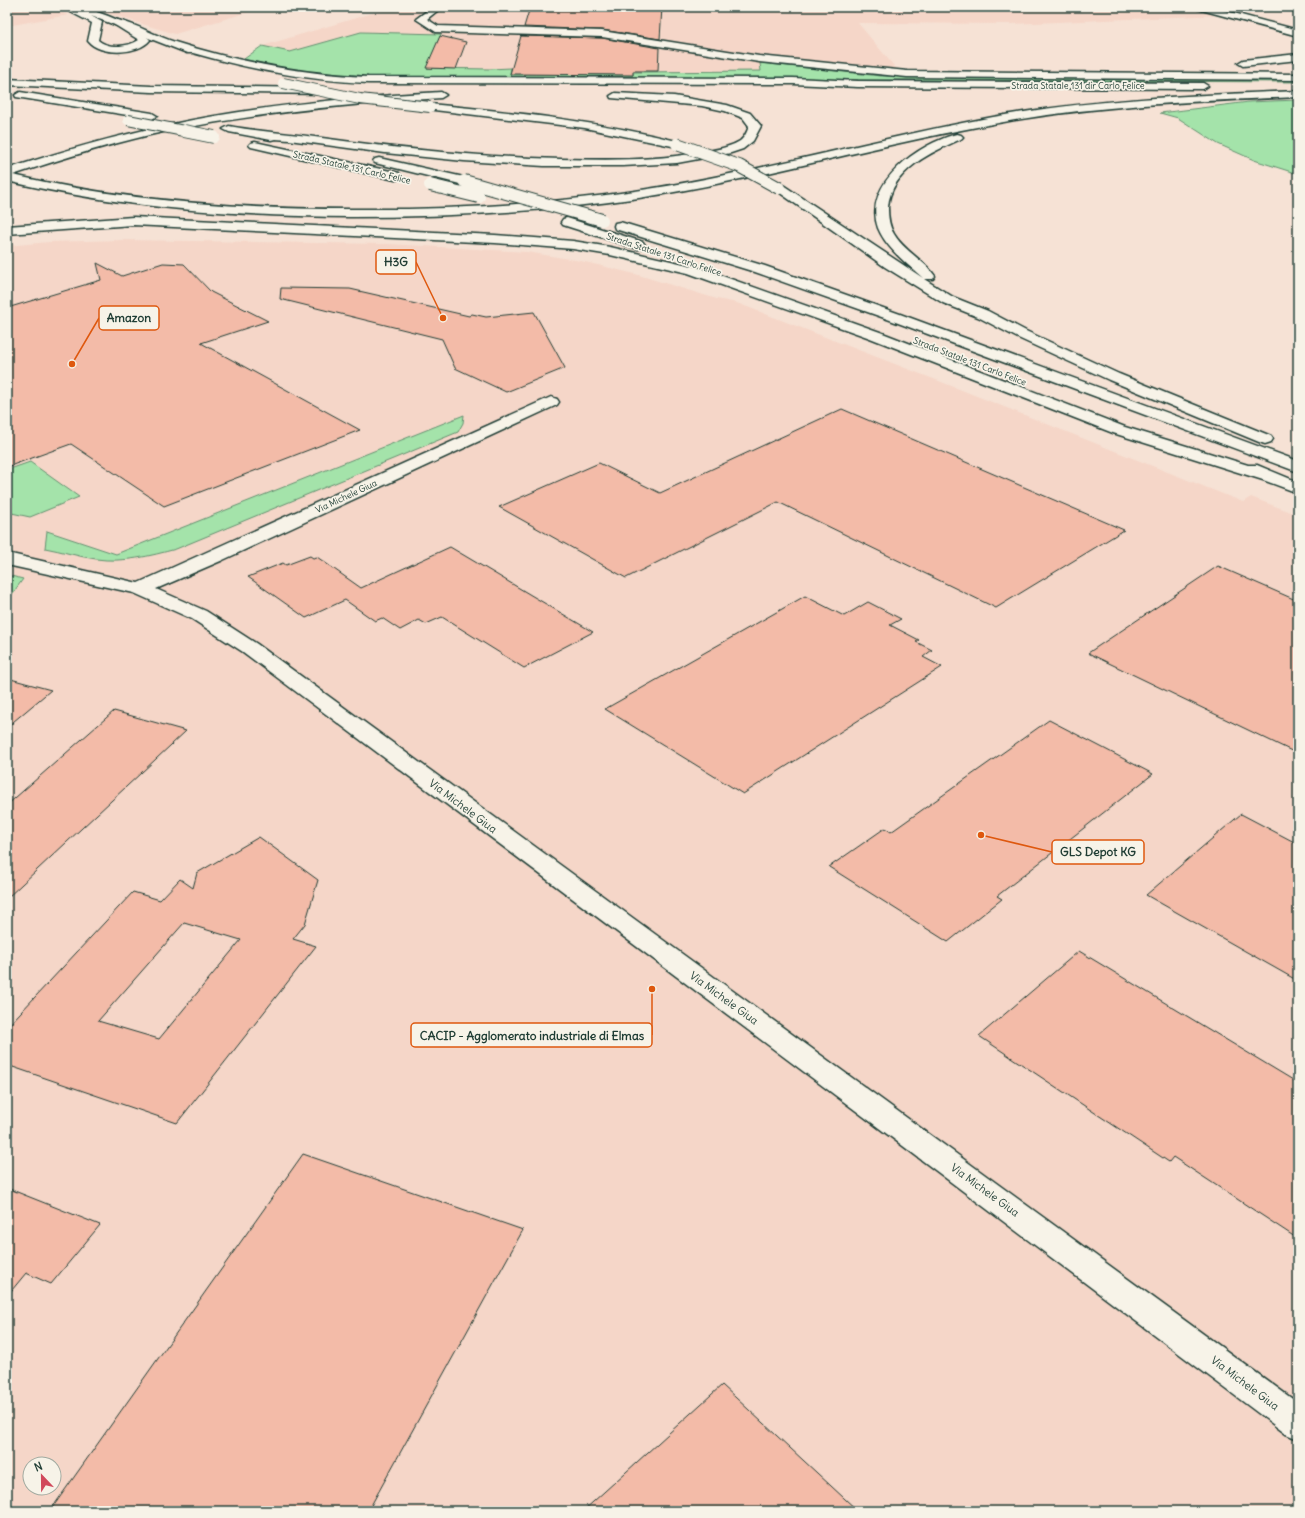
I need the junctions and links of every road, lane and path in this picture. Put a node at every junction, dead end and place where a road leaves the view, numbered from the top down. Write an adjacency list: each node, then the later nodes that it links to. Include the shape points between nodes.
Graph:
1 (438, 7): 11 (main road, via 421,19 436,29 602,34 759,59 907,74)
2 (1201, 7): 6 (main road)
3 (69, 8): 4 (main road); 5 (main road, via 97,22 93,41 96,45 120,48 143,42 144,38)
4 (94, 10): 5 (main road)
5 (118, 23): 7 (main road)
6 (1298, 33)
7 (176, 45): 14 (main road, via 285,72 368,80 793,81); 24 (main road, bridge, via 234,68 284,83 360,99 552,120 615,129 677,144 739,166 779,188 948,300)
8 (1298, 57): 9 (main road)
9 (1236, 64)
10 (1186, 66): 11 (main road, via 1144,68 1138,72)
11 (1138, 76): 12 (main road)
12 (1298, 77)
13 (7, 82): 21 (main road, via 173,89 452,93 344,101 241,114 114,139)
14 (858, 84): 15 (main road, Strada Statale 131 dir Carlo Felice); 16 (main road)
15 (1298, 86)
16 (680, 90): 17 (main road); 20 (main road, via 602,93 668,98 726,108 753,122 752,136 736,148 695,157 620,163 562,163 386,150 292,136)
17 (1298, 90)
18 (1298, 94): 19 (main road)
19 (1123, 105): 22 (main road, via 994,120 721,181 645,194 454,212 291,213 213,209 77,192); 24 (main road, via 1026,119 964,135 922,153 904,166 889,184 882,204 885,231 908,258 929,276)
20 (257, 134): 27 (main road, Strada Statale 131 Carlo Felice, bridge, via 464,181 760,269); 28 (main road, Strada Statale 131 Carlo Felice, bridge, via 152,116 12,99 320,158 500,202 567,222 814,303)
21 (7, 173)
22 (7, 177)
23 (7, 230): 28 (main road, via 133,221 495,239 573,245 610,252 699,272 905,347 1119,430)
24 (983, 314): 26 (main road, via 1114,377 1278,444)
25 (551, 402): 31 (main road, Via Michele Giua)
26 (1298, 455)
27 (1298, 467)
28 (1263, 474): 29 (main road, Strada Statale 131 Carlo Felice)
29 (1298, 488)
30 (7, 559): 31 (main road, Via Michele Giua)
31 (140, 589): 32 (main road, Via Michele Giua, via 199,615 250,648 1011,1208)
32 (1298, 1423)

